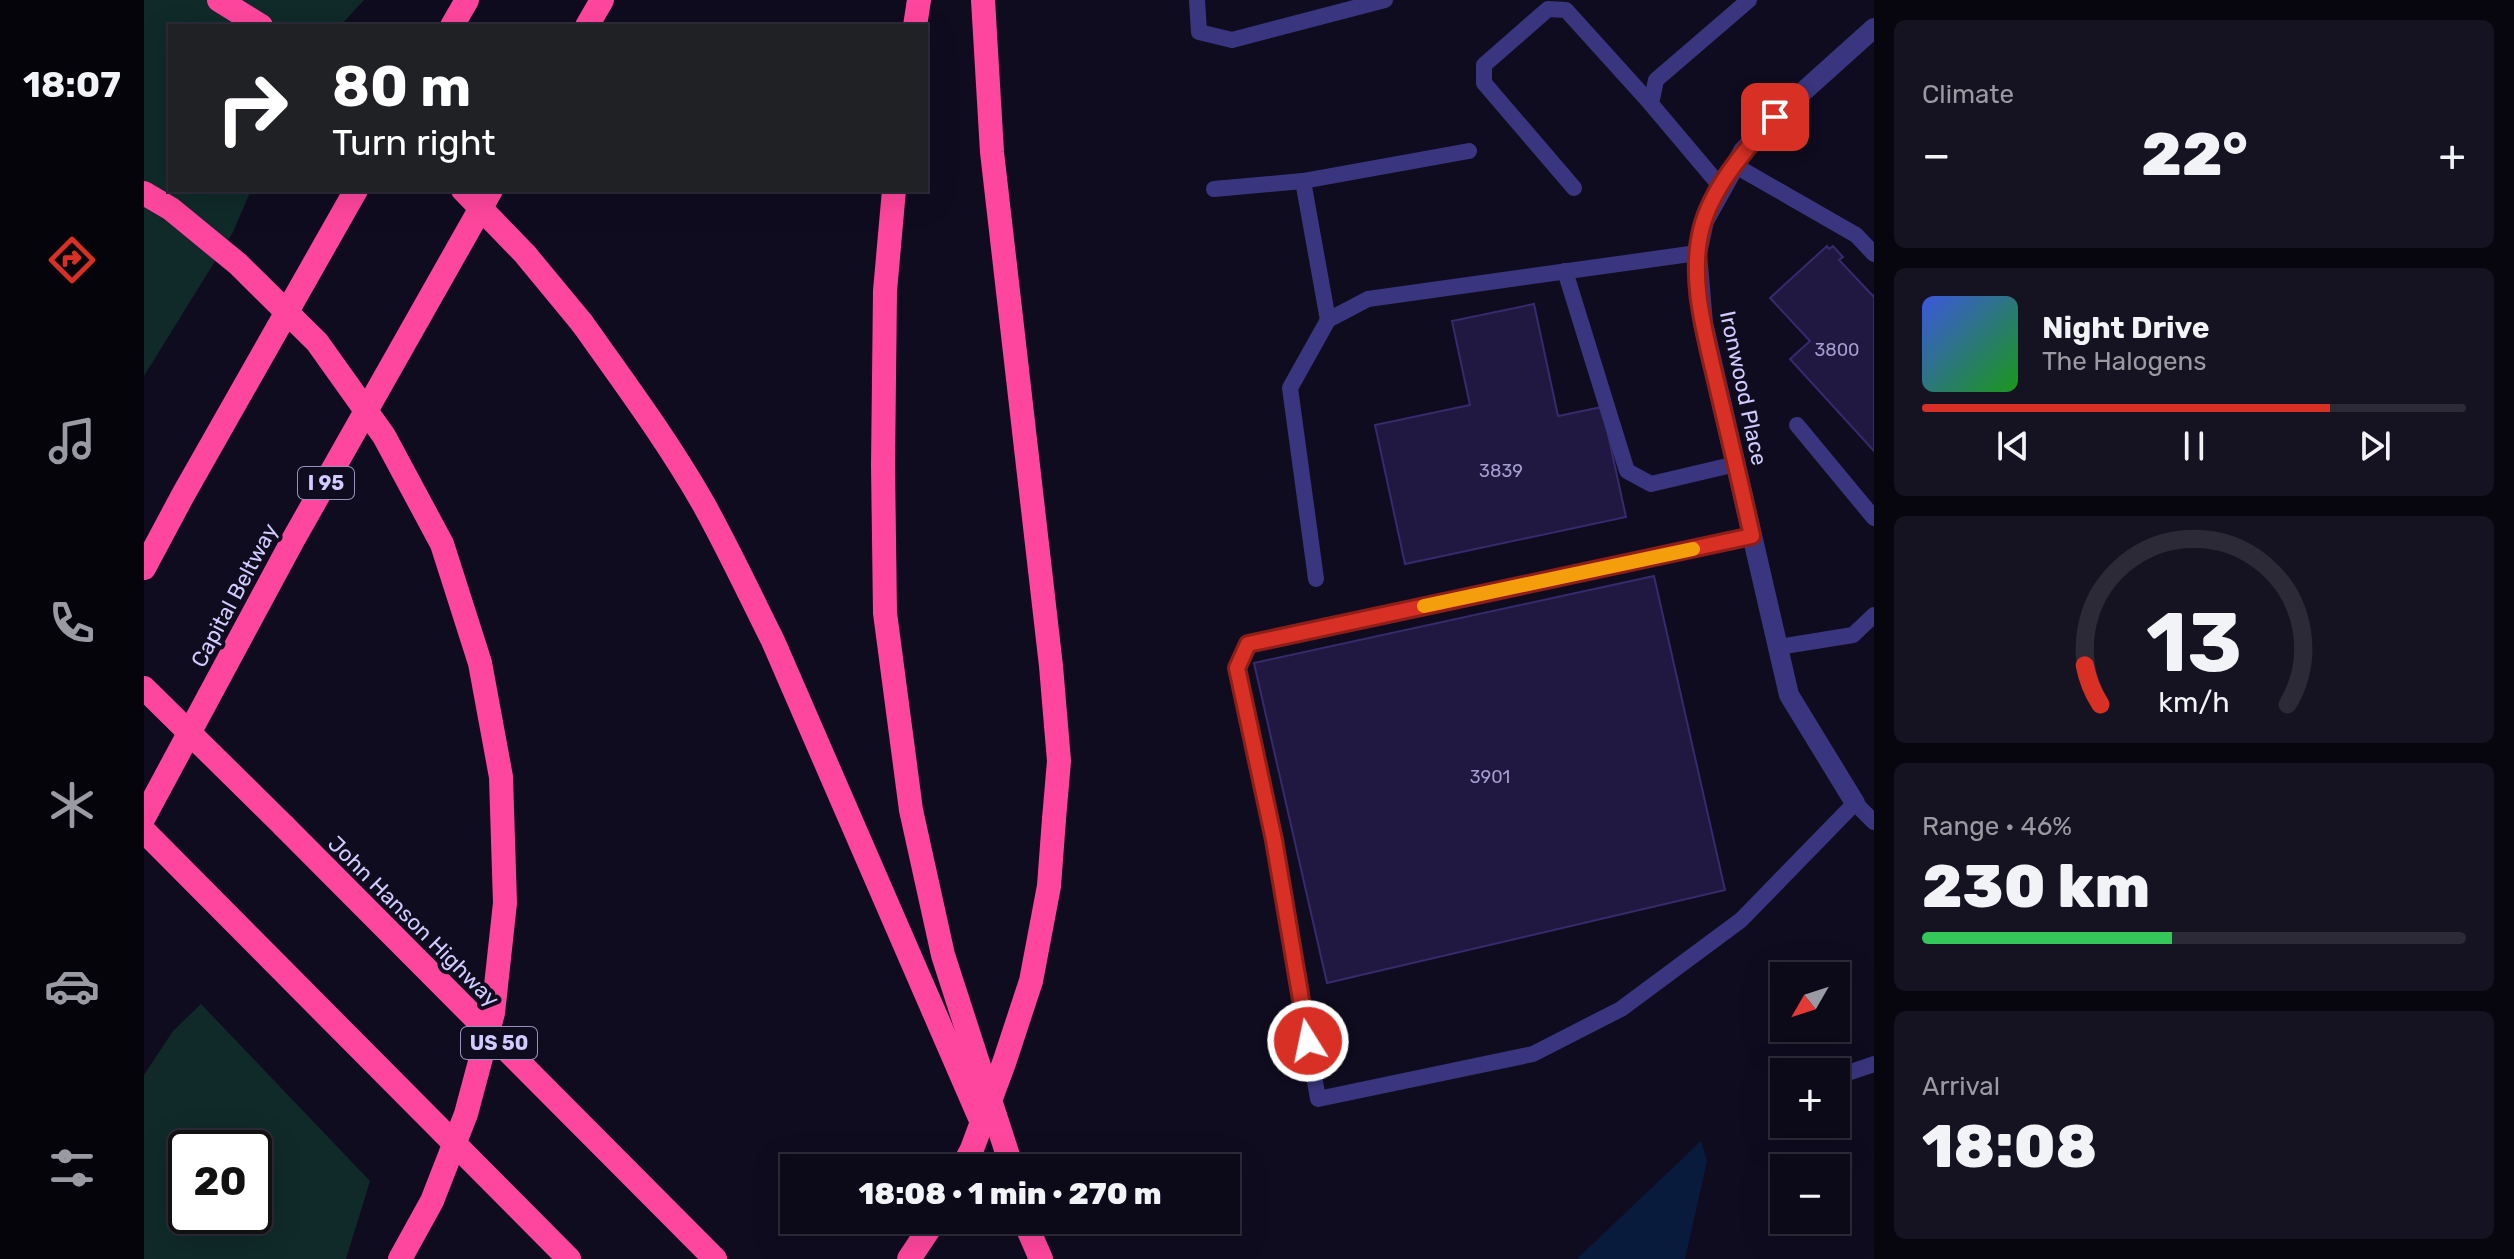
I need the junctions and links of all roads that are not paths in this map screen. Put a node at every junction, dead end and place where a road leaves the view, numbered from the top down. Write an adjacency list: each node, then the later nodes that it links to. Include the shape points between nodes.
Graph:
1 (219, 0): 9 (highway)
2 (467, 0): 10 (highway)
3 (602, 0): 11 (highway)
4 (919, 0): 12 (highway)
5 (983, 0): 45 (highway, bridge, via 992,152 1059,761 1049,886 1031,981)
6 (1197, 0): 7 (lane, via 1199,32 1232,40)
7 (1385, 0)
8 (1749, 0): 14 (lane, via 1656,80)
9 (258, 24)
10 (453, 24)
11 (588, 24)
12 (915, 24)
13 (1874, 28): 16 (street, Ironwood Place, via 1775,117)
14 (1651, 104): 18 (lane); 19 (lane, via 1566,10 1548,9 1484,65 1484,83)
15 (1469, 151): 17 (lane)
16 (1734, 165): 18 (street, Ironwood Place); 27 (lane, via 1856,235)
17 (1303, 181): 20 (lane); 29 (lane)
18 (1721, 187): 26 (street, Ironwood Place, via 1704,221)
19 (1574, 188)
20 (1214, 189)
21 (355, 192): 34 (highway)
22 (465, 192): 46 (highway, bridge, via 582,323 659,433 737,566)
23 (490, 192): 40 (highway, Capital Beltway / I 95)
24 (894, 192): 47 (highway, via 885,291 885,613 911,810 940,941)
25 (144, 193): 50 (highway, bridge, via 238,264 317,342 384,436 442,544 480,663 501,777 505,903 493,1013 466,1114 432,1201)
26 (1697, 253): 28 (lane); 31 (street, Ironwood Place, via 1703,323)
27 (1874, 254)
28 (1565, 271): 29 (lane, via 1368,299); 31 (lane, via 1627,471 1651,484)
29 (1328, 320): 35 (lane, via 1290,388)
30 (1797, 425): 32 (lane)
31 (1736, 464): 33 (street, Ironwood Place)
32 (1874, 518)
33 (1752, 536): 37 (street, Ironwood Place); 39 (lane, via 1248,644 1237,668 1274,840 1318,1099 1533,1054 1621,1009 1741,920)
34 (144, 568)
35 (1316, 579)
36 (1874, 615): 37 (lane, via 1853,635)
37 (1778, 647): 39 (street, Ironwood Place, via 1789,695)
38 (144, 688): 52 (highway, John Hanson Highway / US 50, bridge)
39 (1855, 803): 41 (lane)
40 (144, 817)
41 (1874, 822)
42 (144, 831): 51 (highway)
43 (1874, 1064): 44 (lane)
44 (1850, 1072)
45 (969, 1154)
46 (995, 1154)
47 (1007, 1154)
48 (926, 1234): 53 (highway)
49 (1032, 1234): 54 (highway)
50 (400, 1259)
51 (569, 1259)
52 (715, 1259)
53 (909, 1259)
54 (1042, 1259)

